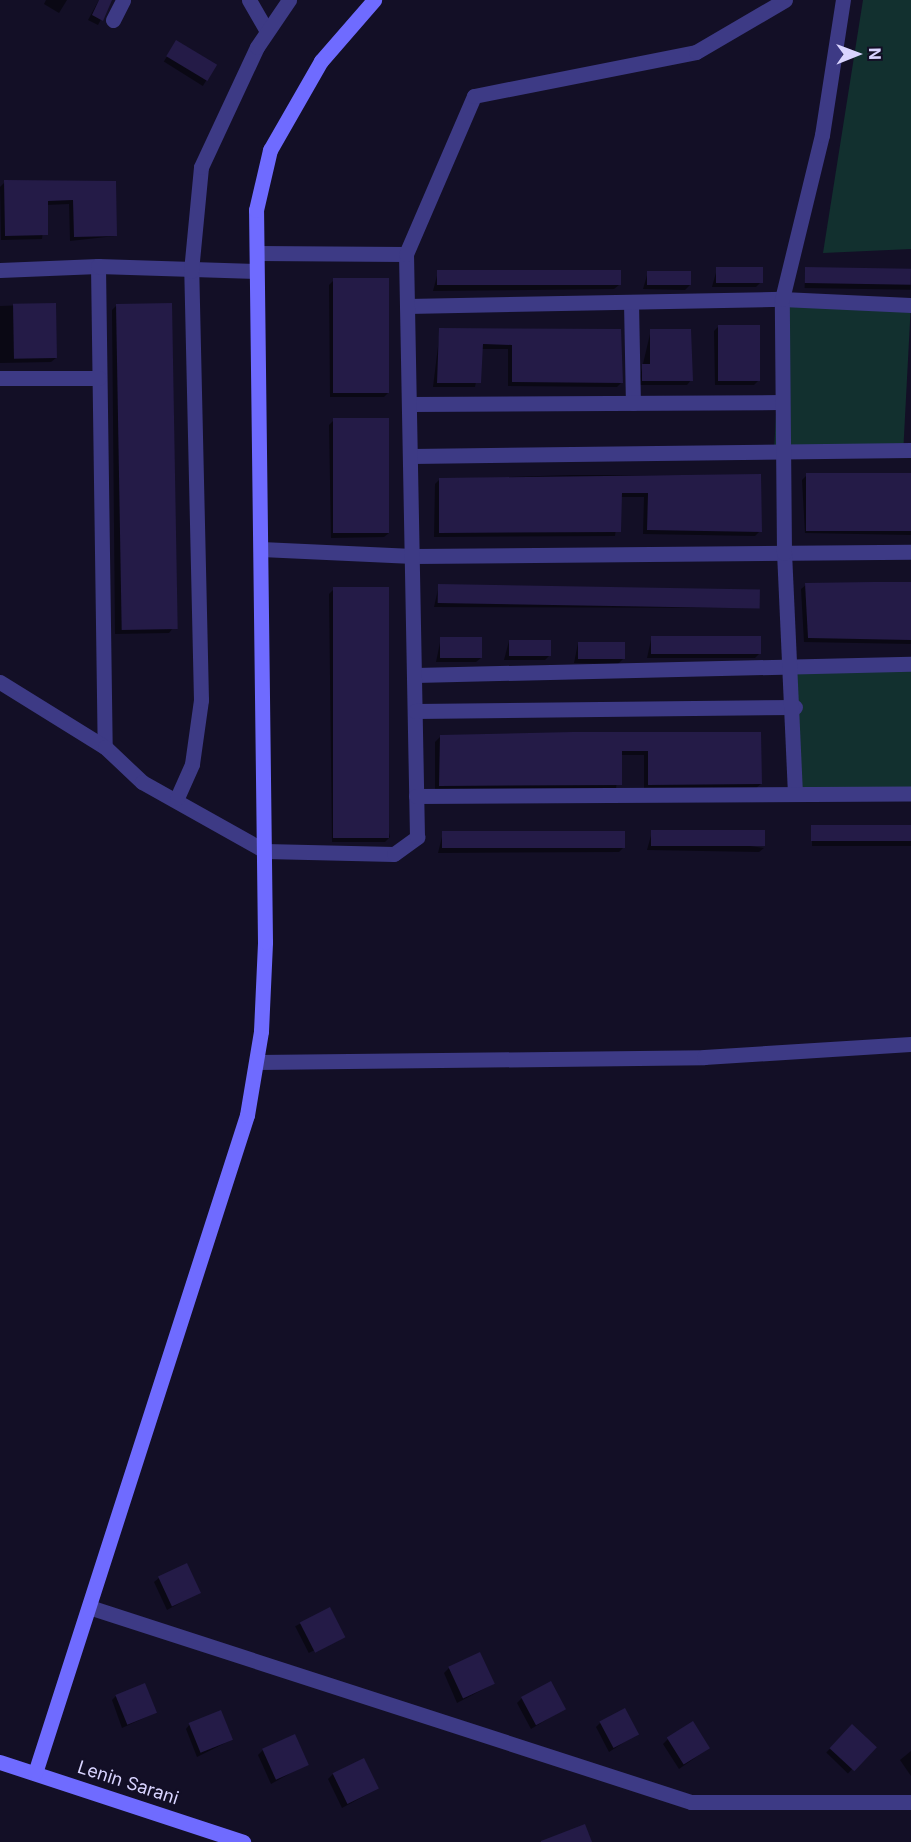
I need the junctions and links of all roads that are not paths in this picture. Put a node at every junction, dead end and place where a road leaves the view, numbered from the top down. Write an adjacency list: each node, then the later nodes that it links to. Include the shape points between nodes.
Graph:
1 (123, 0): 7 (street)
2 (249, 0): 8 (street)
3 (289, 0): 8 (street)
4 (374, 0): 9 (street, via 321,61 270,150 256,210)
5 (785, 0): 10 (street, via 696,52 474,96)
6 (843, 0): 15 (street, via 822,135)
7 (113, 20)
8 (267, 31): 13 (street, via 219,119 201,167)
9 (257, 253): 10 (street); 14 (street)
10 (406, 255): 18 (street)
11 (98, 266): 12 (street); 13 (street); 20 (street)
12 (0, 270)
13 (191, 271): 14 (street); 41 (street, via 201,700 192,764)
14 (256, 271): 27 (street)
15 (782, 299): 16 (street); 17 (street); 21 (street)
16 (631, 302): 18 (street); 22 (street)
17 (911, 305)
18 (407, 306): 23 (street)
19 (0, 378): 20 (street)
20 (99, 378): 37 (street)
21 (781, 402): 22 (street); 24 (street)
22 (633, 403): 23 (street)
23 (410, 404): 26 (street)
24 (782, 450): 25 (street); 26 (street); 29 (street)
25 (911, 450)
26 (411, 456): 30 (street)
27 (261, 549): 30 (street); 42 (street)
28 (911, 552): 29 (street)
29 (784, 553): 30 (street); 32 (street)
30 (413, 556): 33 (street)
31 (911, 663): 32 (street)
32 (788, 669): 33 (street); 35 (street)
33 (415, 675): 36 (street)
34 (0, 682): 37 (street)
35 (795, 707): 36 (street); 39 (street)
36 (415, 711): 40 (street)
37 (105, 747): 41 (street, via 142,782)
38 (911, 793): 39 (street)
39 (795, 794): 40 (street)
40 (416, 796): 42 (street, via 417,837 394,854)
41 (177, 798): 42 (street)
42 (265, 851): 44 (street)
43 (911, 1044): 44 (street, via 704,1057)
44 (256, 1062): 45 (street, via 247,1115)
45 (89, 1607): 47 (street); 48 (street, via 691,1802)
46 (0, 1762): 47 (street, Lenin Sarani)
47 (35, 1773): 49 (street, Lenin Sarani)
48 (911, 1802)
49 (243, 1842)

